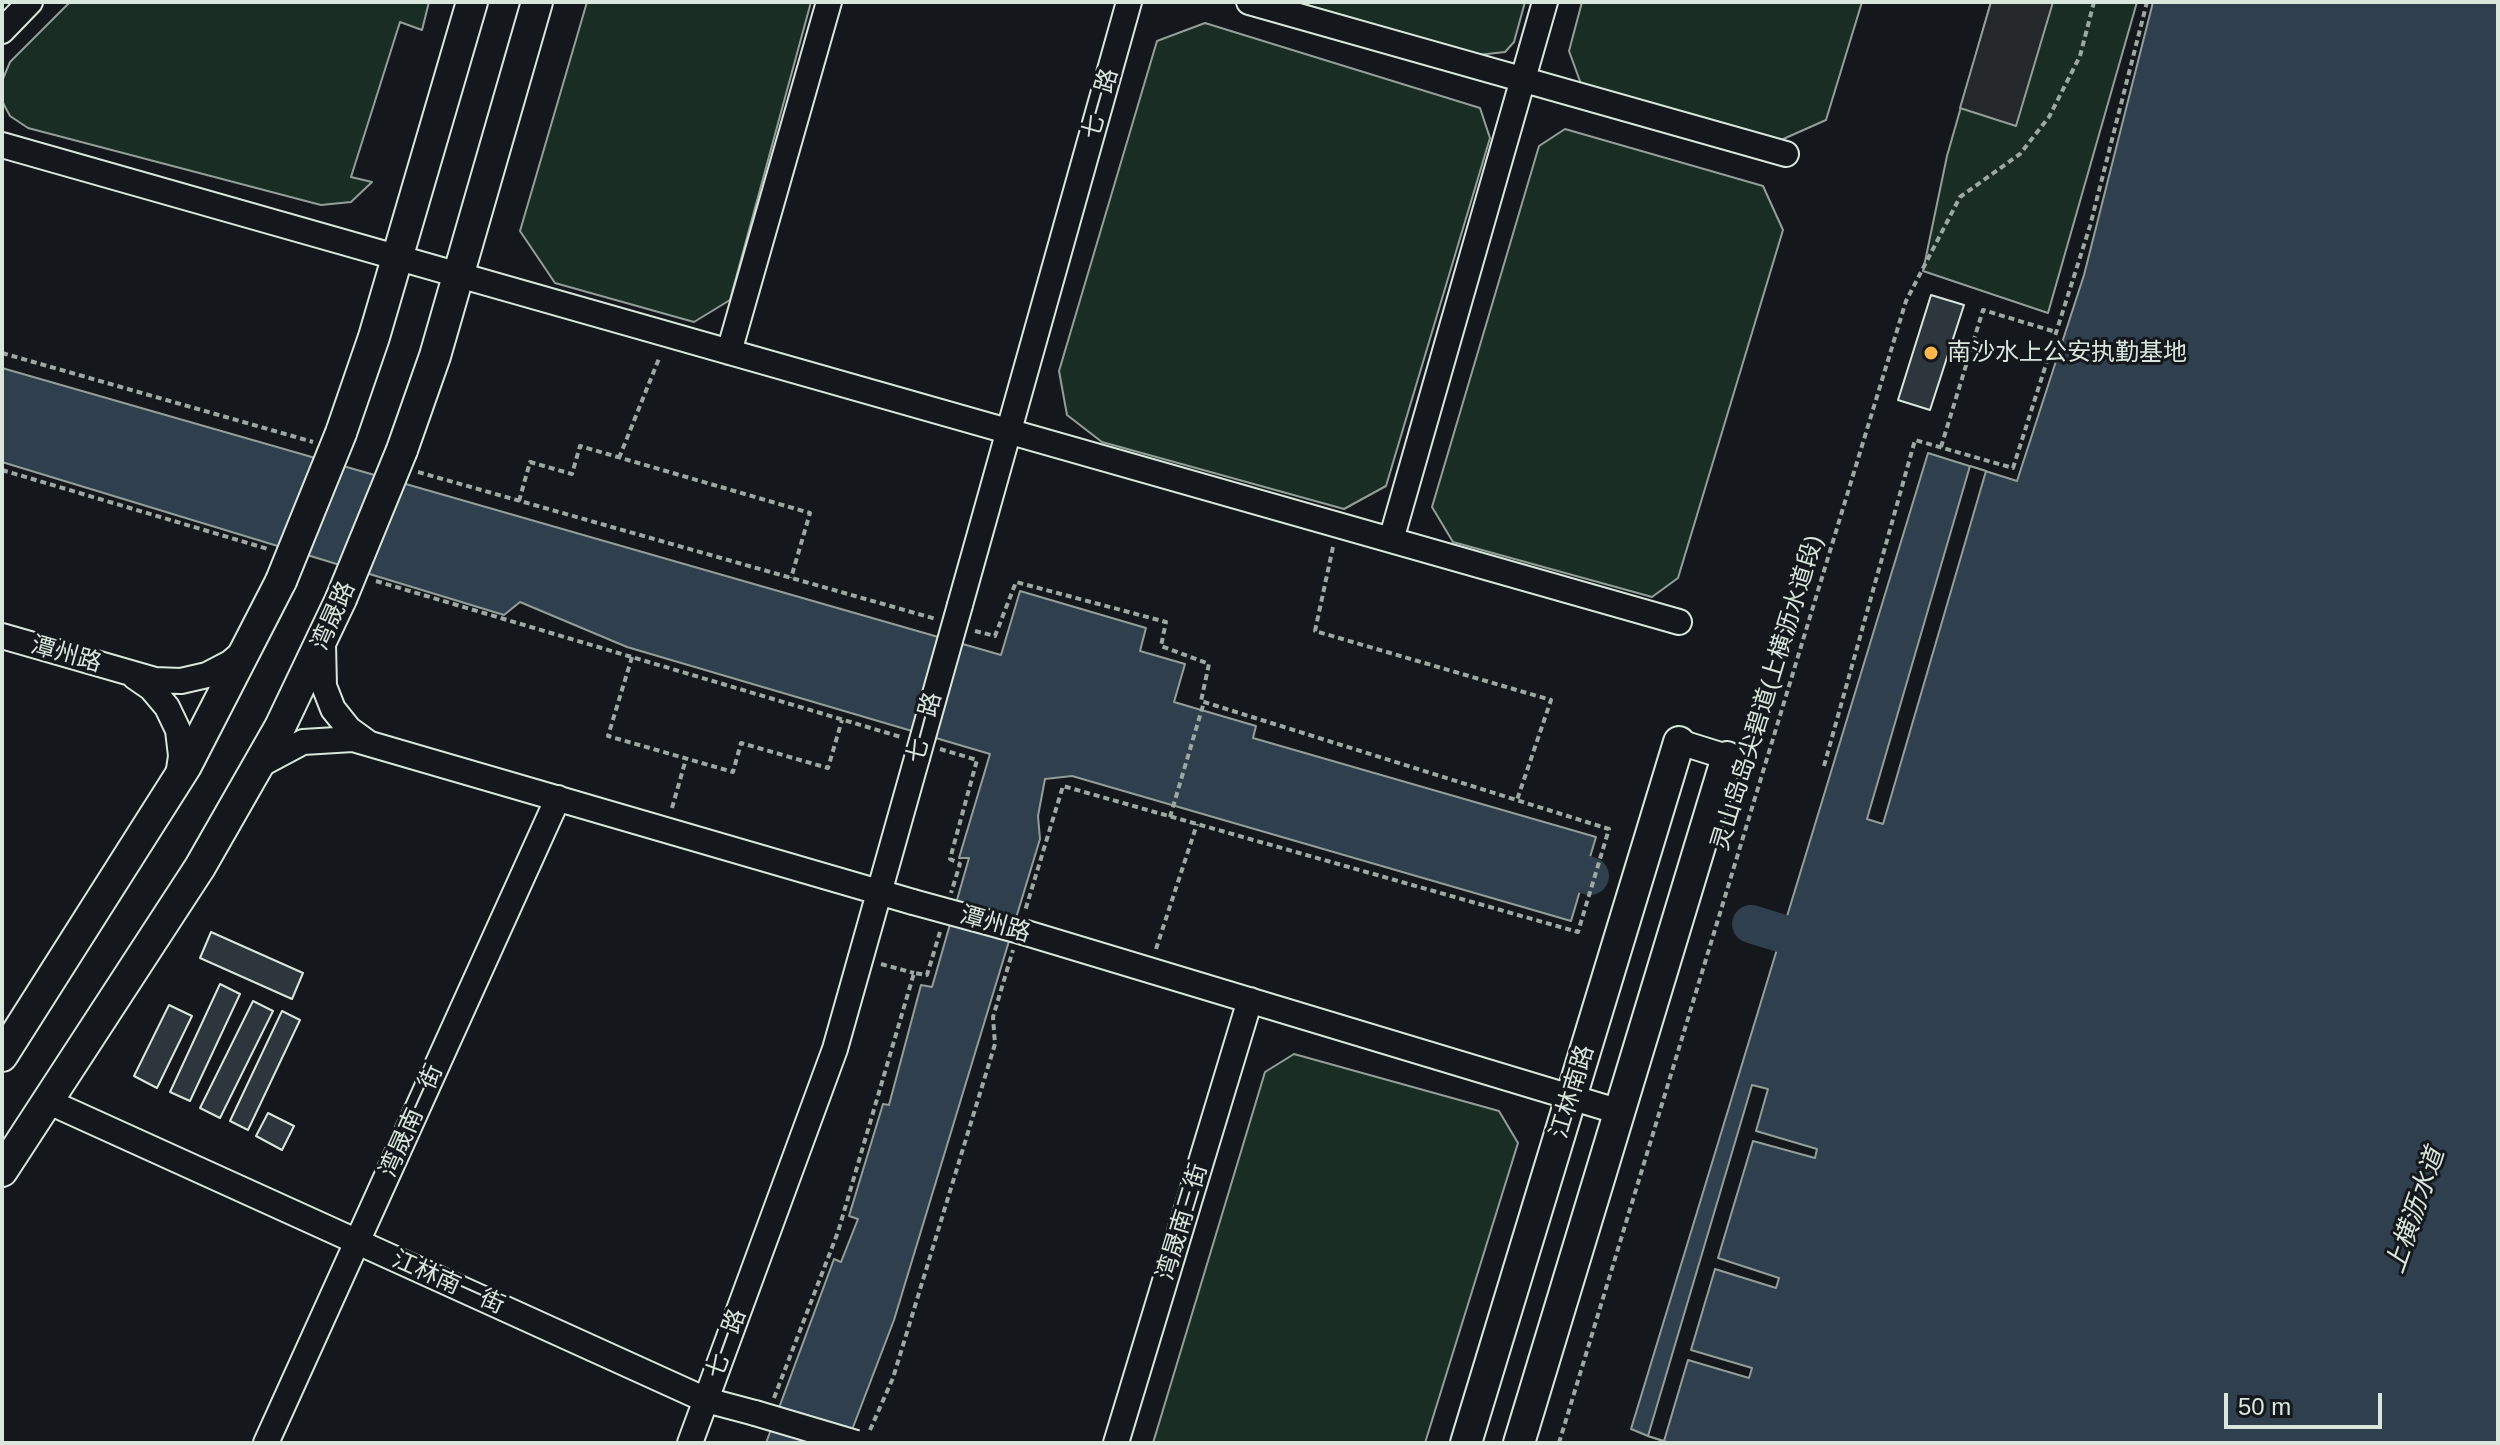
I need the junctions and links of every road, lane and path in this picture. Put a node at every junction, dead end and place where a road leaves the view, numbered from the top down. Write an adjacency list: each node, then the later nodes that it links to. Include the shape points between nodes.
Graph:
1 (30, 2): 10 (street)
2 (472, 2): 14 (main road)
3 (537, 2): 15 (main road, 湾晟路)
4 (829, 2): 18 (street)
5 (1129, 2): 20 (street, 七一路)
6 (1249, 2): 11 (street)
7 (1545, 2): 11 (street)
8 (2094, 2): 70 (path, 灵山岛岛尖碧道(上横沥水道段), via 2080,56 2049,117 2020,154 1960,197 1906,301)
9 (2147, 2): 16 (path, via 2090,226)
10 (2, 31)
11 (1523, 80): 13 (street); 27 (street)
12 (2, 145): 14 (street)
13 (1786, 154)
14 (397, 258): 15 (street); 21 (main road)
15 (458, 275): 17 (street); 24 (main road, 湾晟路)
16 (2056, 332): 22 (path, via 2013,468); 22 (path, via 1983,310)
17 (668, 335): 18 (street); 23 (path)
18 (729, 352): 20 (street)
19 (2, 353): 21 (path)
20 (1009, 432): 26 (street); 29 (street, 七一路)
21 (331, 438): 34 (main road, bridge, via 281,581)
22 (1941, 447): 44 (path, via 1915,440)
23 (619, 458): 25 (path, via 580,446 572,474 530,462); 28 (path, via 810,513)
24 (407, 460): 25 (path); 33 (main road, 湾晟路, bridge)
25 (519, 501): 28 (path)
26 (1338, 525): 27 (street); 47 (path, via 1315,631 1551,700)
27 (1391, 540): 31 (street)
28 (791, 578): 30 (path)
29 (963, 616): 37 (path, via 995,636 1016,582 1166,622 1161,646 1209,664); 52 (street, 七一路, bridge, via 917,758)
30 (937, 620)
31 (1679, 622)
32 (2, 636): 36 (street, 潭州路)
33 (324, 636): 40 (street, via 324,686 333,709); 43 (main road, 湾晟路)
34 (250, 646): 36 (street, 潭州路, via 207,675 181,681); 45 (main road)
35 (632, 657): 42 (path, via 608,736)
36 (130, 674): 45 (street, via 151,688 178,730)
37 (1204, 702): 47 (path); 48 (path)
38 (842, 720): 42 (path, via 828,768 741,743 733,772)
39 (1679, 742): 41 (street); 58 (main road, 江林南路)
40 (369, 743): 43 (street, via 336,738 303,742); 46 (street, 潭州路)
41 (1727, 757): 60 (main road, 江林南路)
42 (686, 759): 51 (path)
43 (258, 766): 59 (main road, 湾晟路, via 200,867)
44 (1824, 766)
45 (178, 781): 57 (main road)
46 (558, 798): 51 (street, 潭州路); 62 (street, 湾晟南一街)
47 (1517, 800): 50 (path)
48 (1170, 817)
49 (1197, 824): 54 (path)
50 (1609, 829)
51 (666, 830): 52 (street, 潭州路)
52 (882, 893): 53 (street, 七一路); 54 (street, 潭州路, bridge)
53 (862, 958): 55 (path); 63 (street, 七一路, via 835,1049)
54 (1149, 970): 56 (street, 潭州路)
55 (914, 973)
56 (1250, 1000): 58 (street, 潭州路); 67 (street, 湾晟南三街)
57 (2, 1056)
58 (1571, 1097): 60 (street, 潭州路); 68 (main road, 江林南路)
59 (47, 1101): 61 (main road, 湾晟路); 62 (street, 江林南一街)
60 (1620, 1112): 69 (main road, 江林南路)
61 (2, 1171)
62 (357, 1242): 63 (street, 江林南一街); 64 (street, 湾晟南一街)
63 (706, 1400): 65 (street, 七一路); 66 (street, 江林南一街, bridge)
64 (266, 1443)
65 (690, 1443)
66 (856, 1443)
67 (1116, 1443)
68 (1466, 1443)
69 (1519, 1443)
70 (1559, 1443)

